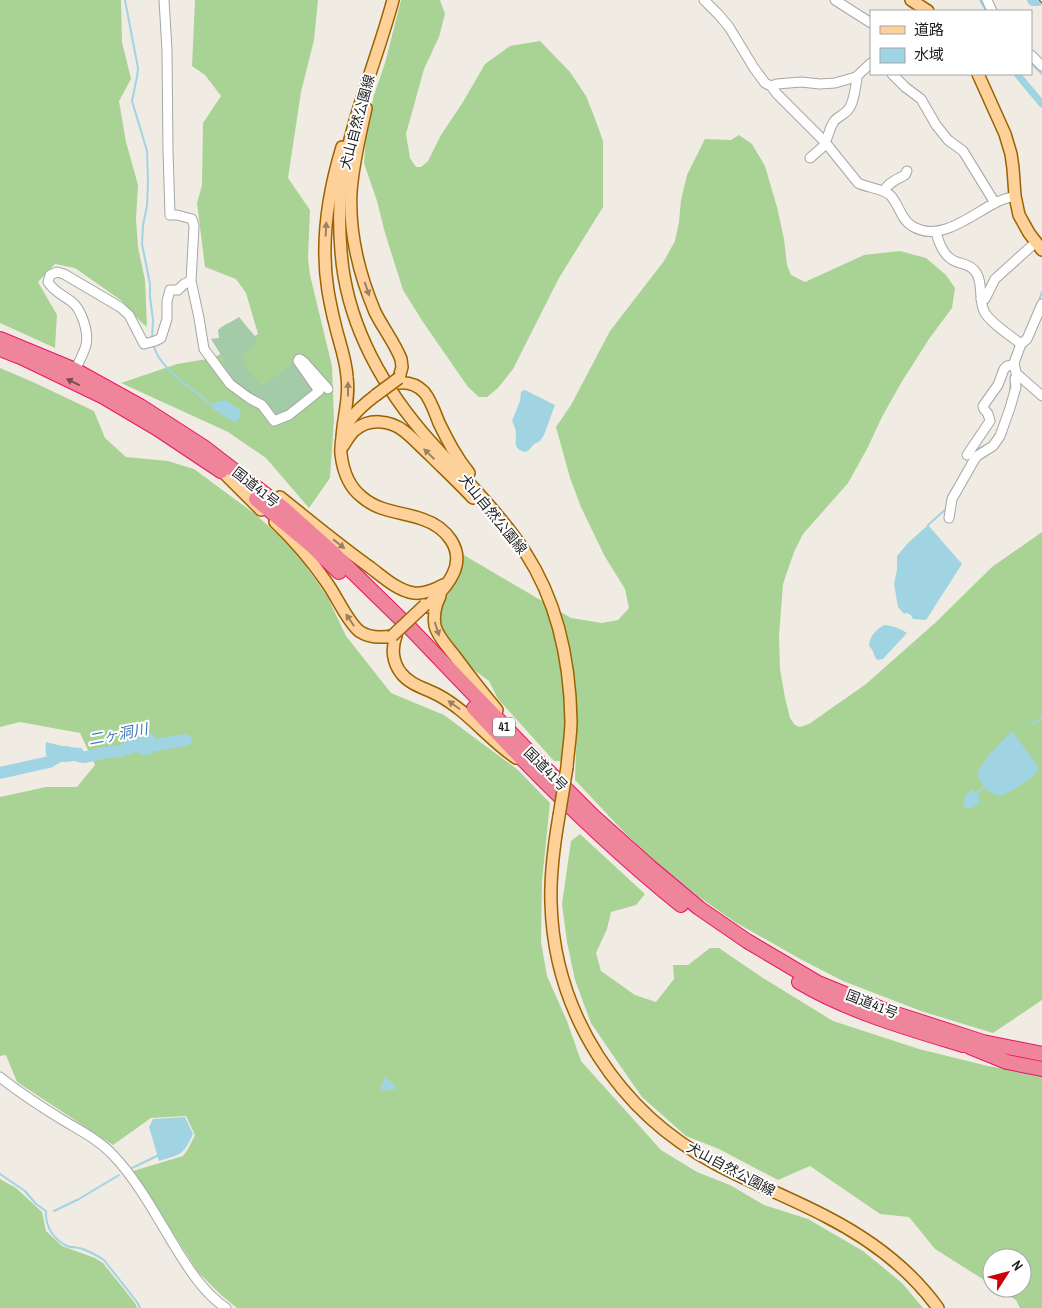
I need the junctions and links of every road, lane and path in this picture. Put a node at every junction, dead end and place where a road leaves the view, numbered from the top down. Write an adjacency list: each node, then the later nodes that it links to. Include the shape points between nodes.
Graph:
1 (164, 0): 25 (street, via 170,215 192,219)
2 (393, 0): 8 (main road, 犬山自然公園線)
3 (704, 0): 16 (street, via 729,27 754,68)
4 (835, 0): 7 (street)
5 (911, 0): 6 (main road)
6 (926, 10)
7 (870, 21)
8 (377, 52): 12 (main road, 犬山自然公園線); 37 (main road, one-way to 8, via 347,376 328,290 326,226 338,159 363,78)
9 (1032, 57): 11 (street)
10 (870, 64): 15 (street)
11 (1042, 66)
12 (372, 69): 34 (main road, one-way to 34, via 351,192 352,220 354,242 367,292 401,359); 42 (main road, 犬山自然公園線, via 342,180 341,253 352,311 381,377 424,433)
13 (893, 75): 22 (street, via 921,99 936,125 963,152)
14 (978, 75): 21 (main road, via 1005,134 1011,154)
15 (856, 77): 16 (street, via 835,83 801,82); 17 (street, via 850,107 831,125)
16 (771, 86): 17 (street)
17 (826, 143): 18 (street); 20 (street, via 858,184)
18 (810, 158)
19 (907, 171): 20 (street, via 890,182)
20 (884, 191): 23 (street, via 910,226)
21 (1015, 196): 22 (street); 24 (main road, via 1019,215)
22 (995, 203): 23 (street, via 958,224)
23 (936, 232): 26 (street, via 946,256 974,270)
24 (1039, 246): 26 (street, via 995,279 985,299)
25 (191, 281): 32 (street, via 178,290 170,290 161,338 144,344 129,315 120,307 64,274 50,275 48,282 52,288 81,313 87,344); 35 (street, via 204,349 230,384 262,405 274,421 289,415 319,391 299,359)
26 (981, 299): 29 (street, via 984,313)
27 (1042, 304): 29 (street, via 1027,339)
28 (0, 339): 32 (highway, 国道41号 / 41)
29 (1021, 344): 31 (street)
30 (0, 349): 40 (highway, 国道41号 / 41, one-way to 30, via 104,397)
31 (1014, 365): 33 (street); 39 (street, via 1004,368 998,385 983,406 990,421)
32 (75, 370): 40 (highway, 国道41号 / 41, via 140,406 205,448)
33 (1017, 375): 36 (street); 41 (street, via 1000,436 973,462 952,499)
34 (399, 380): 37 (main road, bridge, via 355,411); 42 (main road, via 425,393 455,454 500,510)
35 (328, 389)
36 (1042, 396)
37 (342, 438): 38 (main road)
38 (341, 450): 42 (main road, one-way to 38, via 448,472 395,425 366,423 354,431); 43 (main road, via 344,473 364,499 381,508 423,519 448,535 455,545 457,560)
39 (966, 455)
40 (226, 469): 43 (main road, one-way to 43, via 265,486 354,556 403,589 424,593); 44 (main road, one-way to 40, via 370,636 353,625 302,550 256,506); 45 (highway, 国道41号 / 41, via 282,508 331,551); 46 (highway, 国道41号 / 41, via 363,594)
41 (949, 518)
42 (525, 551): 53 (main road, 犬山自然公園線, bridge, via 559,628 568,672 571,722 551,874 553,928 563,980 598,1057 631,1100 684,1146 855,1233 908,1274)
43 (447, 584): 44 (main road, bridge); 45 (main road, one-way to 45, via 434,614 440,637)
44 (394, 636): 46 (main road, one-way to 44, via 501,748 453,704 406,679 395,663)
45 (531, 754): 48 (highway, 国道41号 / 41, via 593,816 699,908 818,983 884,1010 983,1042)
46 (532, 770): 47 (highway, 国道41号 / 41, via 644,876 743,949 818,994 881,1020)
47 (970, 1048): 49 (highway, 国道41号 / 41); 50 (highway, via 1007,1062)
48 (1042, 1054)
49 (1042, 1061)
50 (1042, 1069)
51 (0, 1077): 52 (street, via 112,1154 137,1186 185,1264 212,1297)
52 (226, 1308)
53 (938, 1308)

